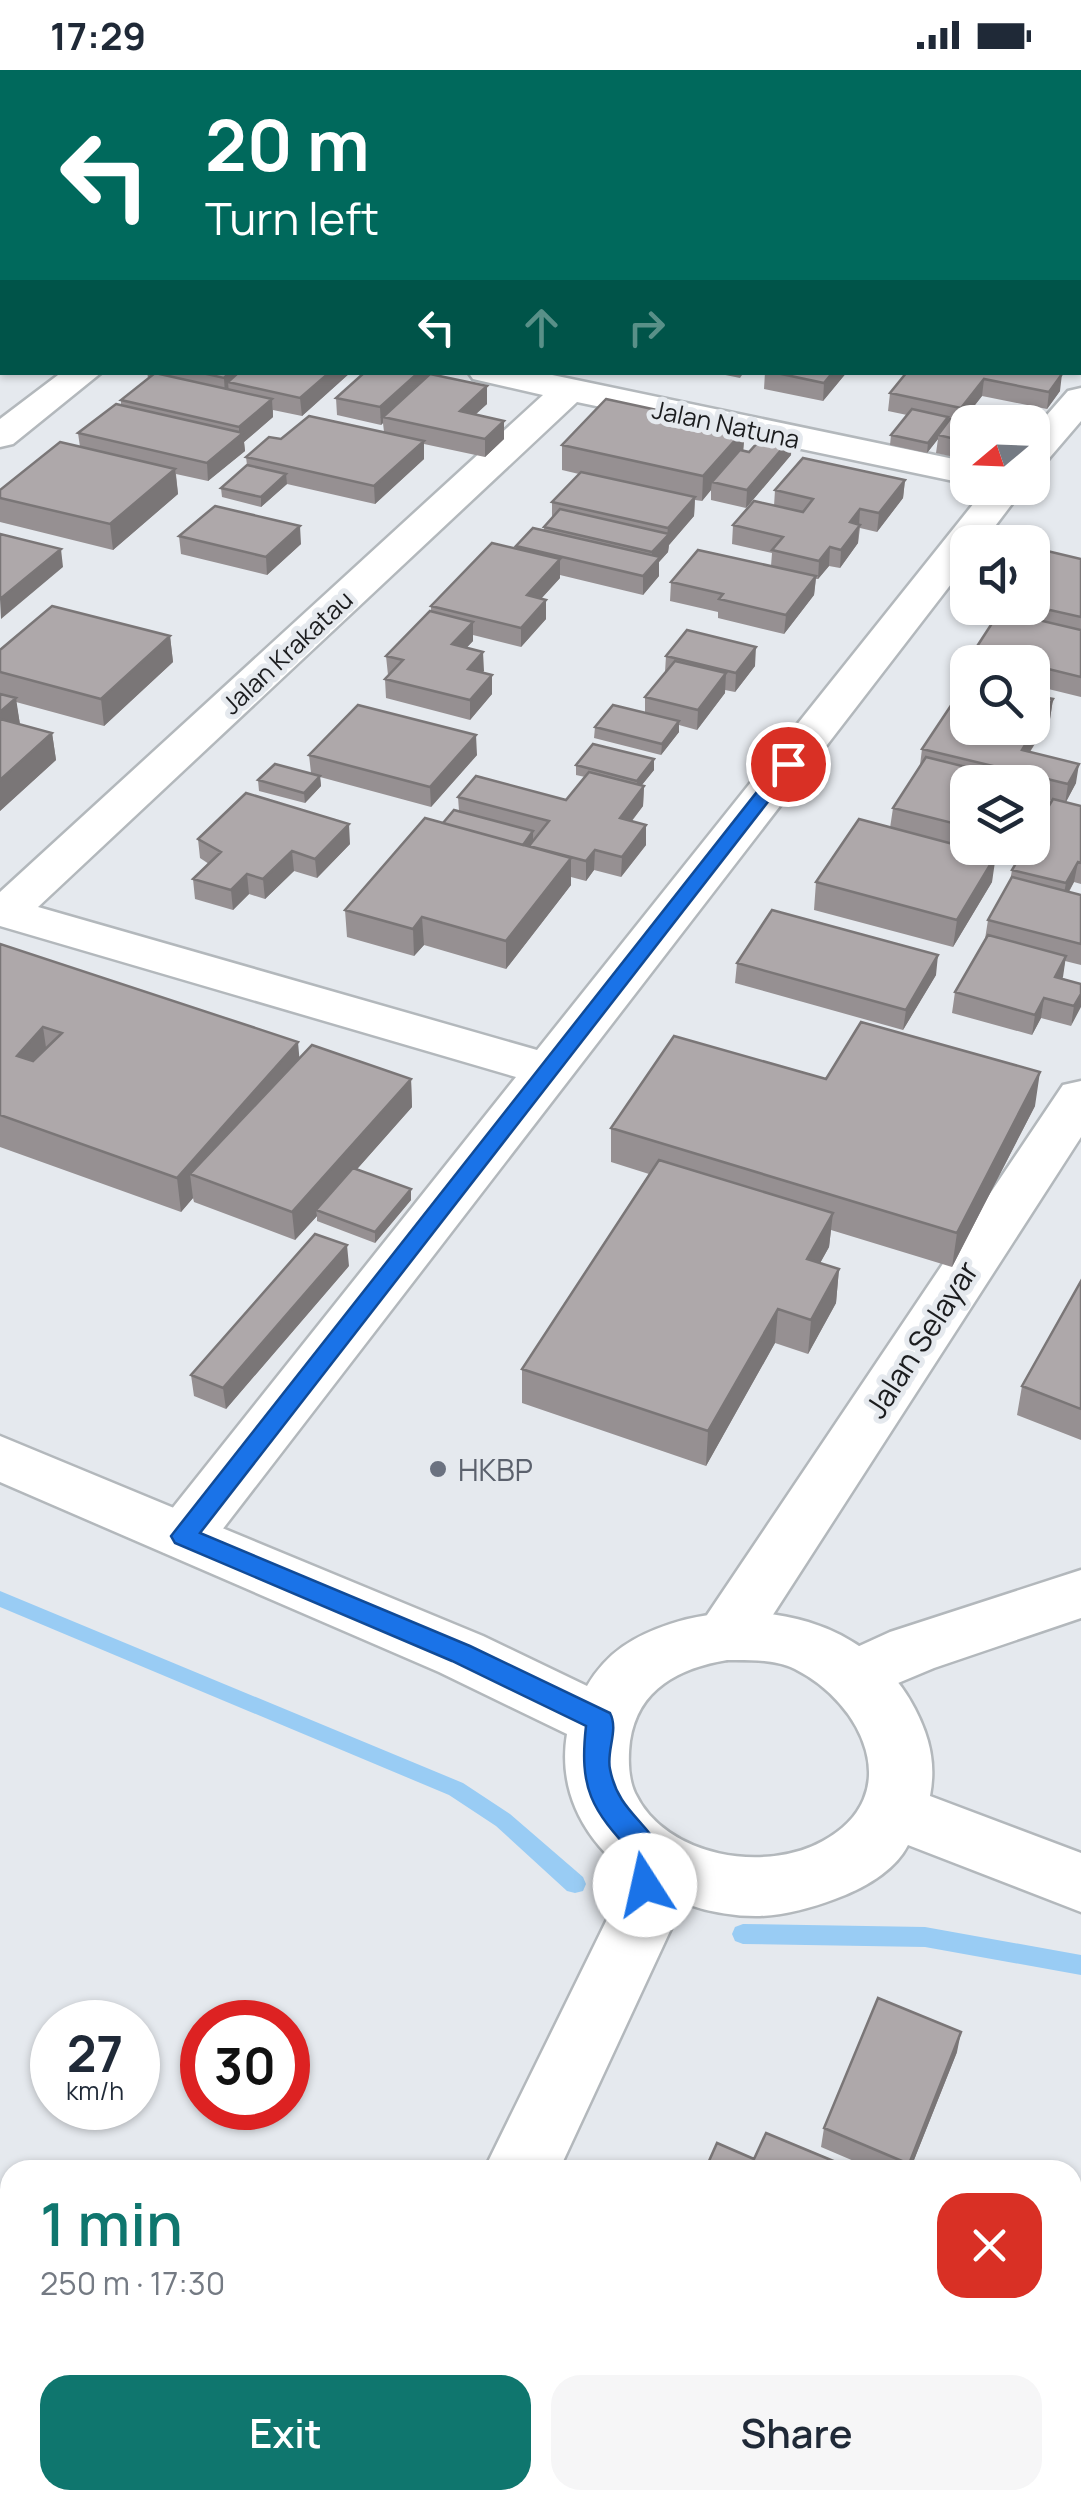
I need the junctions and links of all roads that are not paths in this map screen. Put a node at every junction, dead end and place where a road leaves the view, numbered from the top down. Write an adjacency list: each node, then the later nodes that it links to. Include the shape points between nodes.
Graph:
1 (81, 375): 6 (street)
2 (499, 375): 3 (street, Jalan Natuna)
3 (568, 391): 7 (street, Jalan Natuna); 9 (street, Jalan Krakatau)
4 (1081, 399): 5 (street)
5 (1050, 434)
6 (0, 436)
7 (950, 469)
8 (992, 505): 10 (street)
9 (2, 912): 10 (street)
10 (548, 1070): 13 (street)
11 (1081, 1097): 15 (street, Jalan Selayar)
12 (0, 1458): 13 (street)
13 (184, 1536): 17 (street)
14 (1081, 1594): 16 (street)
15 (753, 1618): 16 (street); 17 (street, via 647,1660)
16 (882, 1675): 18 (street, via 902,1753)
17 (589, 1701): 19 (street, via 595,1767 612,1813)
18 (906, 1826): 19 (street, via 799,1884); 20 (street)
19 (661, 1882): 21 (street)
20 (1081, 1883)
21 (526, 2160)

